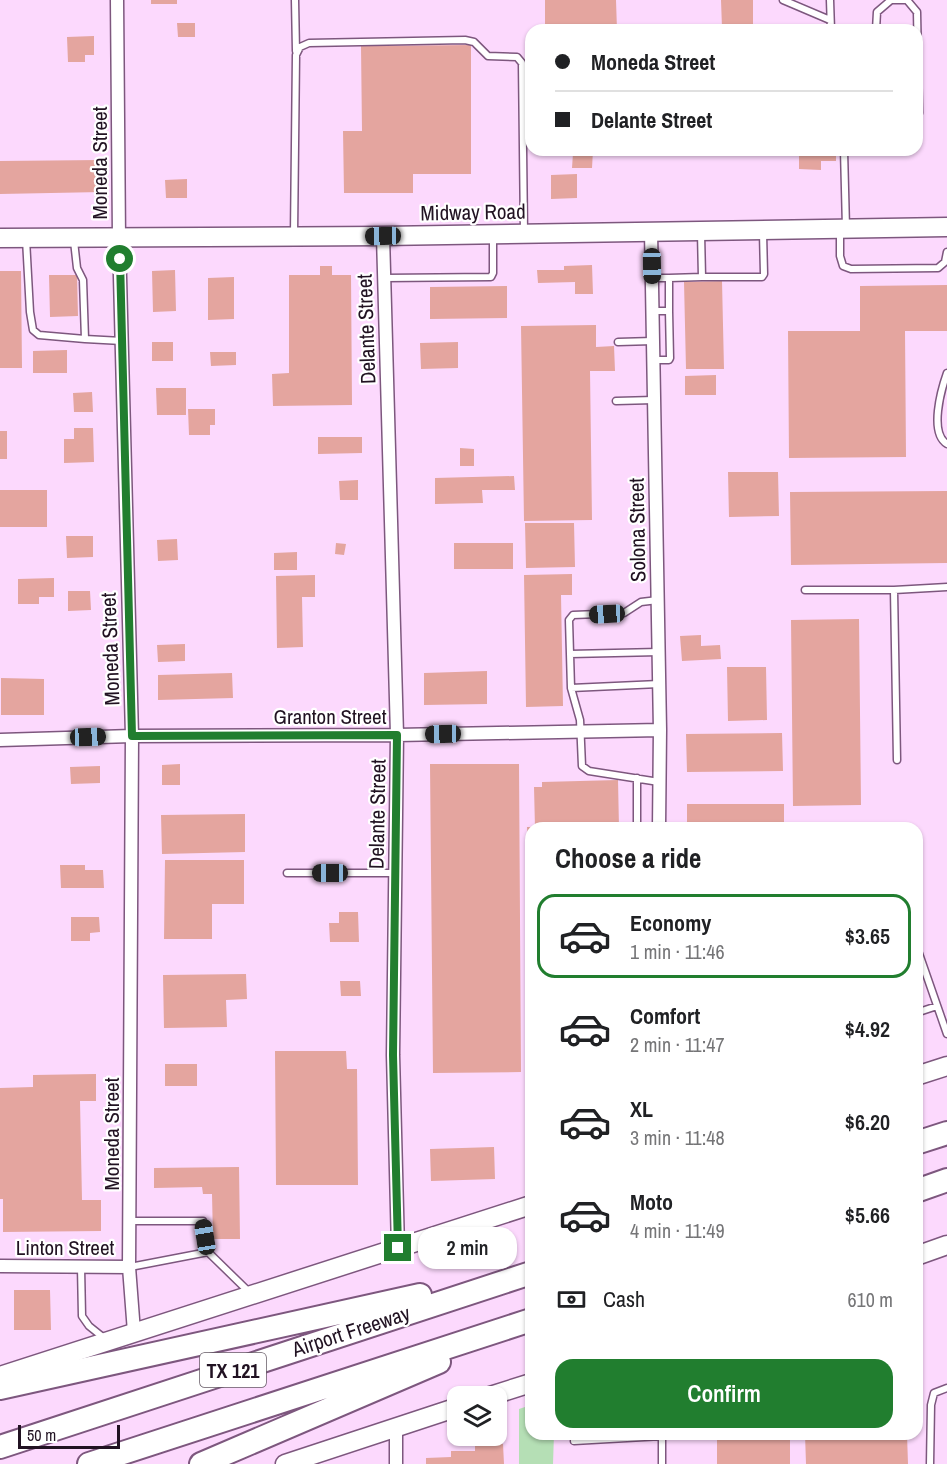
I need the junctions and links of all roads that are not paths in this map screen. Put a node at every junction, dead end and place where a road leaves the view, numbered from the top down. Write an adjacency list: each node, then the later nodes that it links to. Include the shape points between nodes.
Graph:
1 (117, 0): 23 (street, Moneda Street)
2 (295, 0): 9 (lane)
3 (783, 0): 5 (lane)
4 (830, 0): 5 (lane)
5 (830, 20): 6 (lane)
6 (830, 24)
7 (876, 24): 8 (lane, via 876,12 891,0 907,0 917,12)
8 (917, 24)
9 (296, 55): 17 (lane, via 309,44 465,40 474,42 488,56 517,57 522,63); 19 (lane)
10 (844, 156): 12 (lane)
11 (947, 227): 12 (main road, Midway Road)
12 (843, 229): 13 (main road, Midway Road); 24 (lane, via 840,256 843,266 851,269 938,267 945,262)
13 (763, 230): 15 (main road, Midway Road); 25 (lane, via 762,277)
14 (651, 231): 15 (main road, Midway Road); 17 (main road, Midway Road); 27 (street, Solona Street)
15 (701, 231): 25 (lane)
16 (493, 234): 17 (main road, Midway Road); 18 (main road, Midway Road); 26 (lane, via 491,277)
17 (524, 234)
18 (383, 236): 19 (main road, Midway Road); 26 (street, Delante Street)
19 (294, 237): 23 (main road, Midway Road)
20 (0, 238): 21 (main road, Midway Road)
21 (26, 238): 22 (main road, Midway Road); 31 (lane, via 33,330)
22 (73, 239): 23 (main road, Midway Road); 31 (lane, via 83,280)
23 (119, 239): 32 (street, Moneda Street)
24 (947, 252)
25 (702, 277): 28 (lane)
26 (384, 278): 50 (street, Delante Street)
27 (652, 278): 28 (lane); 29 (street, Solona Street)
28 (669, 278): 30 (lane)
29 (653, 311): 30 (lane); 33 (street, Solona Street)
30 (669, 311): 35 (lane, via 670,358)
31 (85, 339): 32 (lane)
32 (122, 340): 51 (street, Moneda Street)
33 (653, 341): 34 (lane); 35 (street, Solona Street)
34 (618, 342)
35 (654, 360): 37 (street, Solona Street)
36 (947, 373): 39 (lane, via 938,430 941,441)
37 (654, 400): 38 (lane); 43 (street, Solona Street)
38 (616, 401)
39 (947, 444)
40 (947, 587): 42 (lane)
41 (805, 590): 42 (lane)
42 (894, 590): 53 (lane)
43 (658, 600): 44 (street, Solona Street); 45 (lane, via 641,602 624,613 573,615 568,620)
44 (659, 652): 45 (lane); 46 (street, Solona Street)
45 (570, 654): 47 (lane)
46 (659, 684): 47 (lane); 48 (street, Solona Street)
47 (571, 688): 49 (lane, via 579,712)
48 (660, 730): 49 (street, Granton Street); 55 (street, Solona Street)
49 (580, 732): 50 (street, Granton Street); 54 (lane, via 584,769)
50 (397, 735): 51 (street, Granton Street); 59 (street, Delante Street)
51 (132, 736): 52 (street, Granton Street); 71 (street, Moneda Street)
52 (0, 740)
53 (897, 760)
54 (637, 778): 55 (lane); 56 (lane)
55 (660, 782): 57 (street, Solona Street)
56 (638, 822)
57 (659, 822)
58 (287, 873): 59 (lane)
59 (395, 873): 73 (street, Delante Street, via 393,1055)
60 (923, 965): 61 (lane)
61 (937, 1006): 62 (lane); 63 (lane)
62 (923, 1011)
63 (947, 1034)
64 (947, 1066): 65 (main road)
65 (923, 1074)
66 (947, 1133): 67 (highway)
67 (923, 1141)
68 (947, 1180): 69 (highway)
69 (923, 1189)
70 (525, 1207): 73 (main road)
71 (130, 1221): 74 (lane, via 203,1221); 78 (street, Moneda Street)
72 (947, 1245): 75 (main road)
73 (398, 1248): 80 (main road)
74 (208, 1252): 78 (lane); 80 (lane)
75 (923, 1254)
76 (0, 1266): 77 (street, Linton Street)
77 (81, 1267): 78 (street, Linton Street); 85 (lane, via 83,1318)
78 (129, 1267): 83 (street, Moneda Street)
79 (525, 1275): 81 (highway, Airport Freeway / TX 121)
80 (252, 1295): 83 (main road)
81 (467, 1295): 88 (highway, via 417,1295); 96 (highway, Airport Freeway / TX 121)
82 (525, 1322): 84 (highway, Airport Freeway / TX 121)
83 (134, 1332): 85 (main road)
84 (491, 1334): 97 (highway, Airport Freeway / TX 121); 98 (highway, via 445,1360)
85 (107, 1341): 86 (main road)
86 (0, 1376)
87 (525, 1385): 90 (main road)
88 (0, 1388)
89 (947, 1388): 102 (lane, via 934,1394 930,1405)
90 (507, 1391)
91 (447, 1411): 92 (main road)
92 (396, 1427): 99 (main road); 100 (street)
93 (589, 1440): 95 (lane)
94 (662, 1440): 101 (lane)
95 (574, 1441)
96 (0, 1447)
97 (89, 1464)
98 (201, 1464)
99 (285, 1464)
100 (396, 1464)
101 (662, 1464)
102 (930, 1464)

